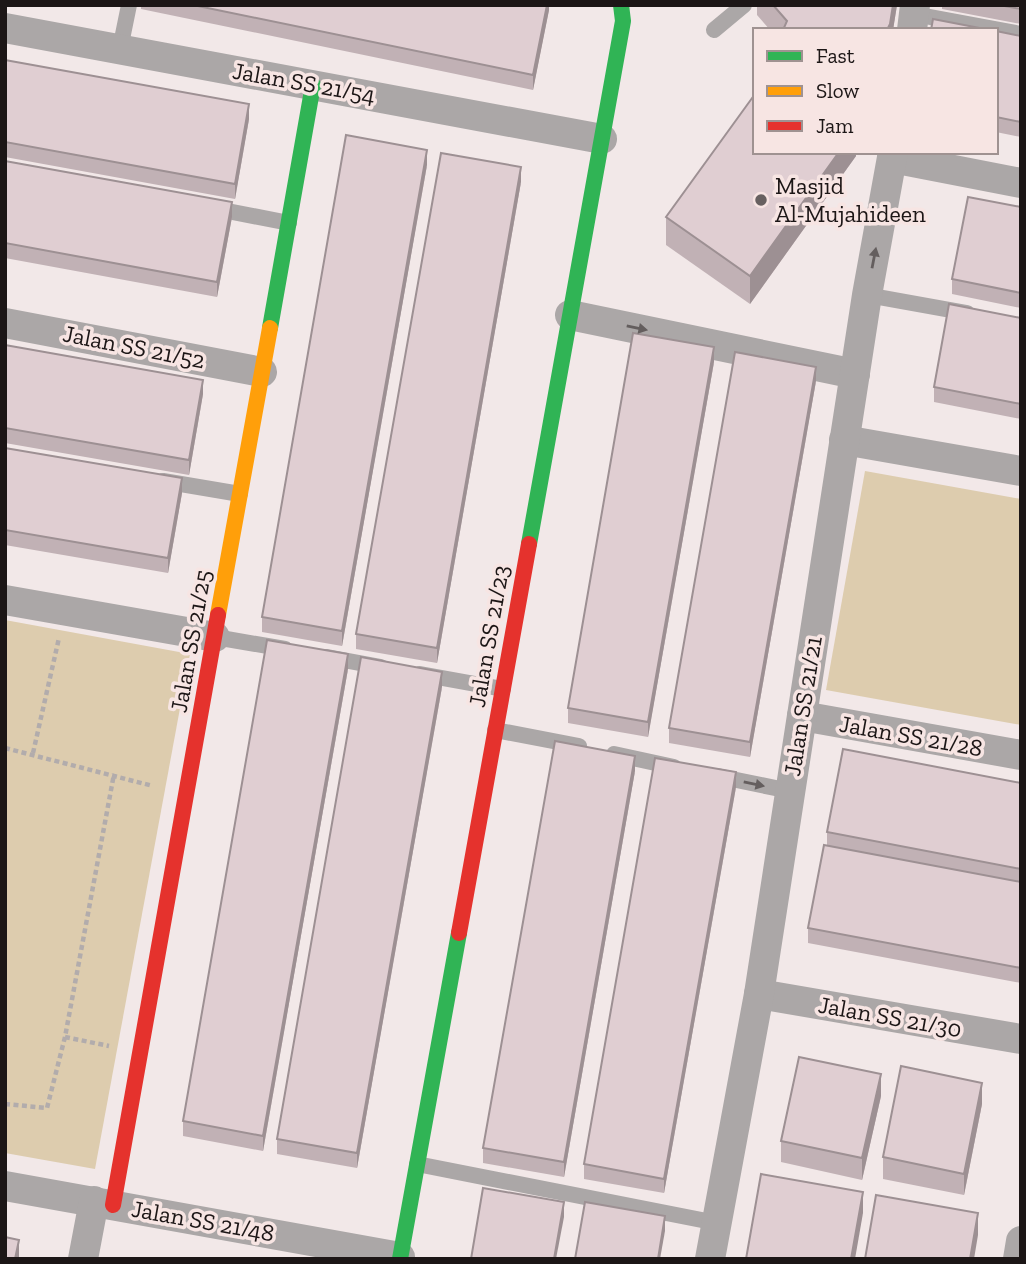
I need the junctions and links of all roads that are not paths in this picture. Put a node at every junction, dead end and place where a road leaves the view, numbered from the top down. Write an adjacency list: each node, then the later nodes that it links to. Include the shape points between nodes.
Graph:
1 (129, 5): 11 (lane)
2 (633, 5): 4 (street, Jalan SS 21/23)
3 (744, 5): 8 (lane)
4 (622, 13): 13 (street, Jalan SS 21/23)
5 (914, 16): 7 (lane)
6 (5, 28): 11 (street, Jalan SS 21/54)
7 (985, 28)
8 (714, 30)
9 (998, 30): 10 (lane)
10 (1021, 34)
11 (120, 49): 12 (street, Jalan SS 21/54)
12 (313, 85): 13 (street, Jalan SS 21/54); 17 (street, Jalan SS 21/25)
13 (602, 139): 19 (street, Jalan SS 21/23)
14 (893, 155): 15 (street); 18 (street, Jalan SS 21/21, one-way to 14)
15 (1021, 183)
16 (194, 204): 17 (lane)
17 (289, 223): 22 (street, Jalan SS 21/25)
18 (867, 295): 20 (lane); 23 (street, Jalan SS 21/21)
19 (570, 314): 23 (street, one-way to 23); 30 (street, Jalan SS 21/23)
20 (981, 316)
21 (5, 323): 22 (street, Jalan SS 21/52)
22 (262, 372): 27 (street, Jalan SS 21/25)
23 (855, 374): 24 (street, Jalan SS 21/21)
24 (844, 440): 25 (street); 31 (street, Jalan SS 21/21)
25 (1021, 471)
26 (149, 478): 27 (lane)
27 (240, 494): 29 (street, Jalan SS 21/25)
28 (5, 600): 29 (street)
29 (215, 637): 30 (lane); 39 (street, Jalan SS 21/25, via 141,1052)
30 (503, 689): 32 (street, Jalan SS 21/23)
31 (802, 716): 33 (street, Jalan SS 21/28); 34 (street, Jalan SS 21/21)
32 (495, 730): 34 (lane, one-way to 34); 37 (street, Jalan SS 21/23)
33 (1021, 755)
34 (790, 791): 35 (street, Jalan SS 21/21)
35 (759, 995): 36 (street, Jalan SS 21/30); 40 (street, Jalan SS 21/21)
36 (1021, 1039)
37 (417, 1164): 40 (lane); 42 (street, Jalan SS 21/23)
38 (5, 1185): 39 (street, Jalan SS 21/48)
39 (104, 1203): 42 (street, Jalan SS 21/48); 43 (street)
40 (717, 1223): 44 (street, Jalan SS 21/21)
41 (1021, 1241): 45 (street)
42 (400, 1258)
43 (83, 1259)
44 (710, 1259)
45 (1018, 1259)

